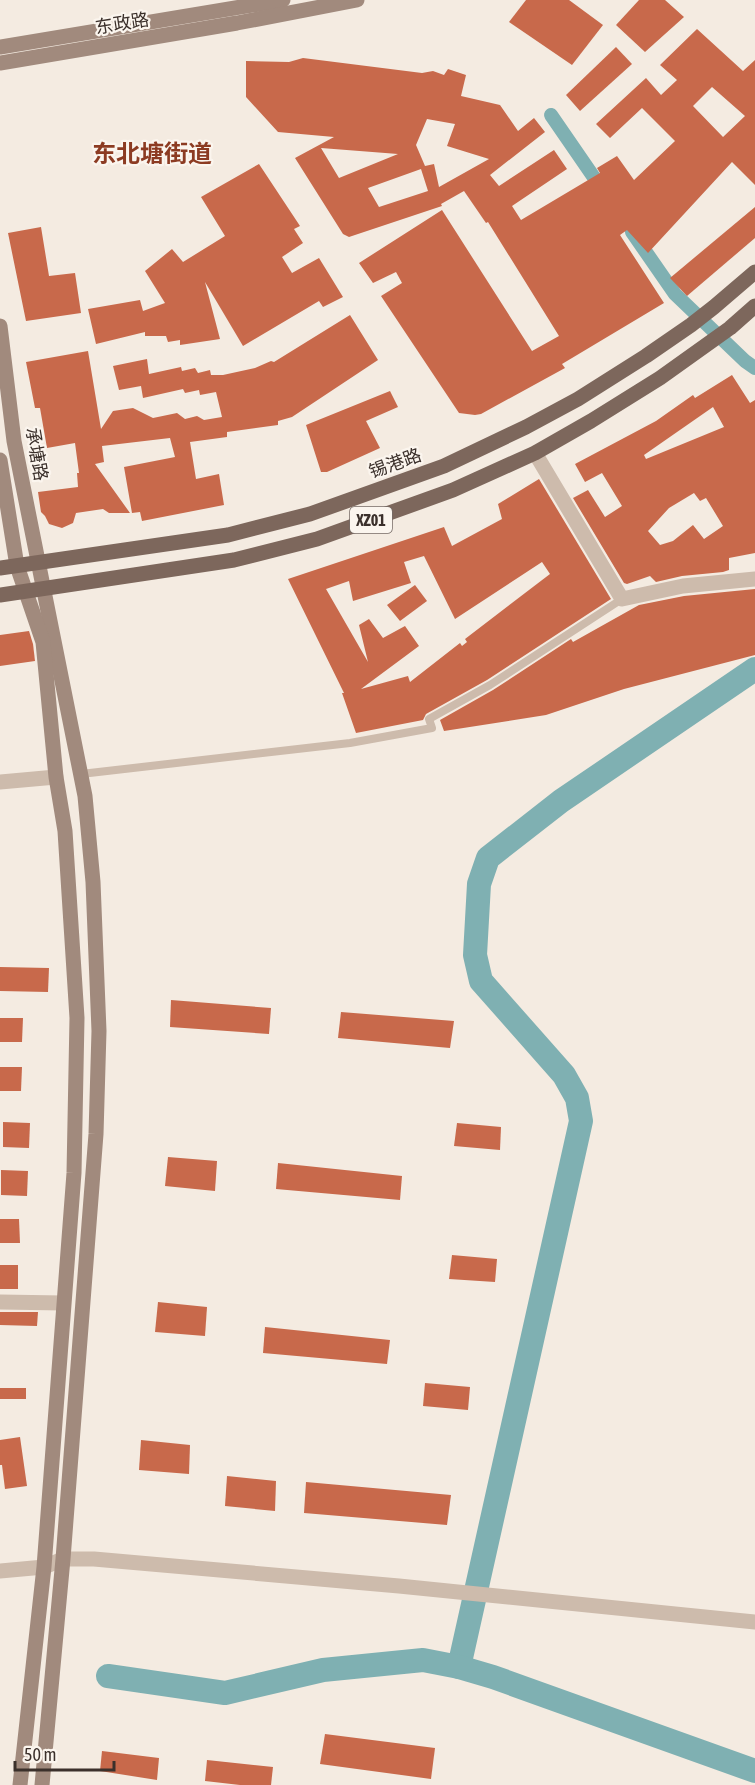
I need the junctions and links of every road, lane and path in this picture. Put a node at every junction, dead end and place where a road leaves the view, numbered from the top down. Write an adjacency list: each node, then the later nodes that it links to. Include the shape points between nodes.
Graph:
1 (283, 0): 3 (street, 东政路)
2 (357, 0): 3 (street, 东政路)
3 (239, 11): 4 (street, 东政路); 5 (street, 东政路)
4 (0, 47)
5 (0, 63)
6 (755, 272): 11 (main road, 锡港路 / XZ01, via 691,325 578,399 453,462 310,514 228,535)
7 (755, 306): 9 (main road, XZ01, via 660,378)
8 (0, 326): 11 (street, 承塘路, via 14,441)
9 (535, 453): 15 (main road, XZ01, via 453,490 317,539 234,560); 18 (street)
10 (0, 460): 12 (street, 承塘路)
11 (38, 563): 12 (main road, 锡港路 / XZ01); 15 (street, 承塘路)
12 (17, 566): 13 (main road, 锡港路 / XZ01); 16 (street, 承塘路)
13 (0, 568)
14 (755, 579): 18 (street, via 683,586)
15 (44, 588): 16 (main road, XZ01); 19 (street, 承塘路)
16 (25, 591): 17 (main road, XZ01); 20 (street, 承塘路, via 42,642)
17 (0, 595)
18 (622, 598): 19 (lane, via 490,685 429,719 432,728 350,743)
19 (81, 774): 24 (street, 承塘路, via 93,882 99,1031 96,1134)
20 (56, 777): 21 (street); 23 (street, 承塘路, via 65,831 77,1018 75,1173)
21 (0, 782)
22 (0, 1302): 23 (street)
23 (63, 1303): 25 (street, 承塘路)
24 (63, 1559): 25 (street); 27 (street, via 399,1586); 29 (street, 承塘路)
25 (44, 1567): 26 (street); 28 (street, 承塘路)
26 (0, 1571)
27 (755, 1622)
28 (20, 1785)
29 (42, 1785)

